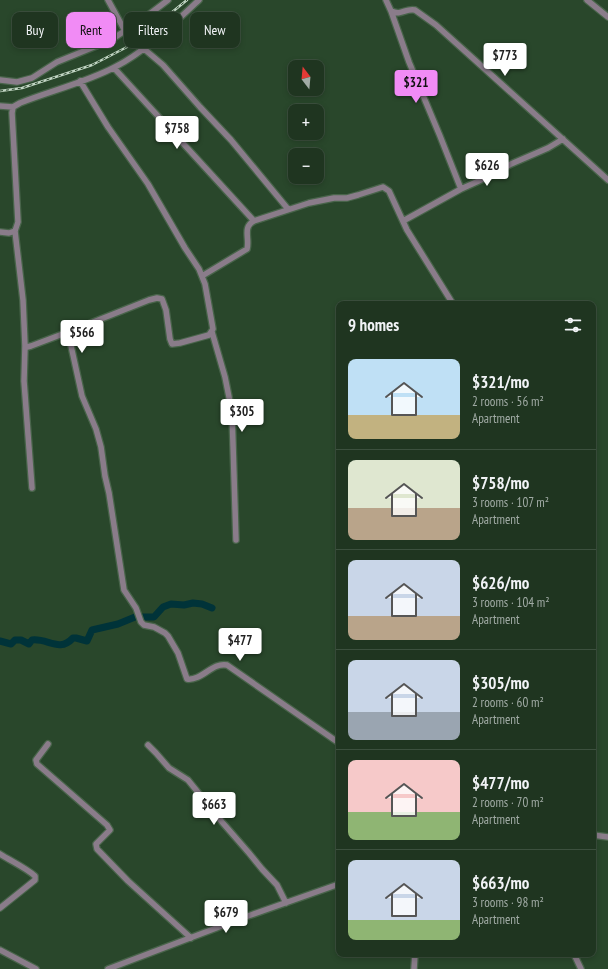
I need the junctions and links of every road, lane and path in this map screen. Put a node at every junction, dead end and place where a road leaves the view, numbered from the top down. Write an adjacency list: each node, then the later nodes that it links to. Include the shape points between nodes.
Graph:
1 (108, 0): 10 (street)
2 (168, 0): 7 (street)
3 (199, 0): 8 (street)
4 (386, 0): 6 (street)
5 (587, 0): 9 (street)
6 (391, 11): 18 (street, via 401,13 412,9 422,15 466,51); 20 (street, via 408,62)
7 (152, 12)
8 (182, 15)
9 (608, 17)
10 (124, 29)
11 (124, 32): 14 (street, via 111,40 57,62 32,78 17,82)
12 (143, 48): 13 (street); 21 (street, via 163,65 231,140)
13 (114, 68): 15 (street); 22 (street)
14 (0, 80)
15 (80, 81): 17 (street, via 20,102); 26 (street, via 148,184)
16 (0, 106): 17 (street)
17 (13, 107): 24 (street, via 18,213)
18 (563, 139): 19 (street); 20 (street)
19 (608, 180)
20 (461, 189): 23 (street)
21 (288, 209): 22 (street); 23 (street, via 358,195 382,187 389,191)
22 (254, 221): 26 (street, via 247,229 247,249)
23 (403, 221): 27 (street)
24 (15, 231): 25 (street); 30 (street, via 24,300)
25 (0, 232)
26 (202, 276): 29 (street)
27 (451, 301)
28 (68, 332): 29 (street, via 157,298 162,300 165,306 172,344 206,336); 30 (street); 33 (street, via 82,396 101,447 123,586 144,625 154,627 168,636 178,653 187,679 194,679 221,664 227,664)
29 (212, 332): 32 (street, via 232,412)
30 (25, 346): 31 (street, via 24,381)
31 (32, 488)
32 (236, 540)
33 (336, 741)
34 (48, 744): 42 (street, via 36,760 37,764 110,830 96,844 96,849)
35 (148, 745): 40 (street, via 169,768 188,780 277,885)
36 (596, 835): 37 (street)
37 (608, 836)
38 (0, 854): 41 (street, via 35,876 35,880)
39 (336, 885): 40 (street)
40 (286, 903): 42 (street)
41 (0, 908)
42 (191, 938): 47 (street)
43 (0, 950): 46 (street)
44 (416, 957): 48 (street)
45 (575, 957): 49 (street)
46 (36, 969)
47 (108, 969)
48 (414, 969)
49 (581, 969)

